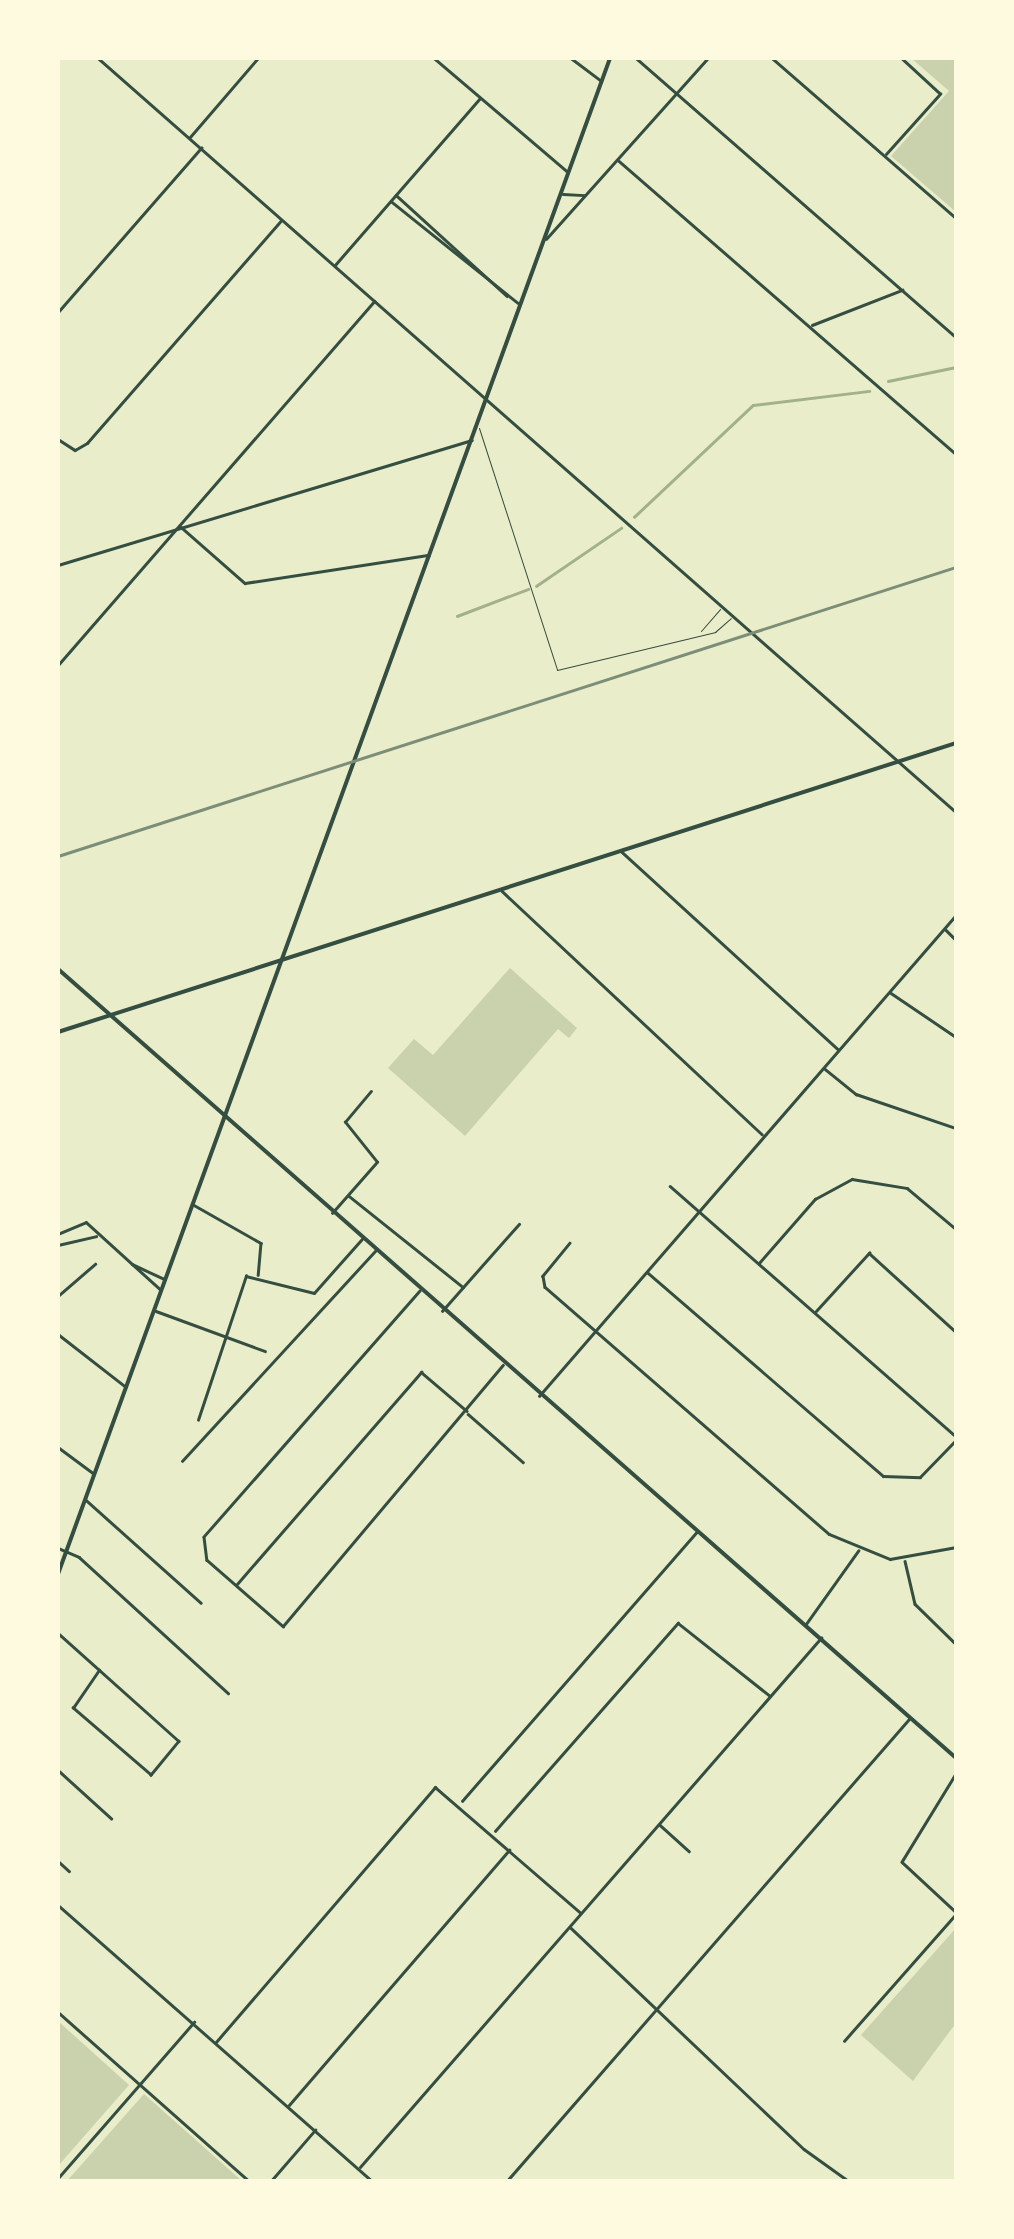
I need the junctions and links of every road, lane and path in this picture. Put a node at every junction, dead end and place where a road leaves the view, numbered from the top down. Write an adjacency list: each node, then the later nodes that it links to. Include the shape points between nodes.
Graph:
1 (98, 58): 13 (street)
2 (258, 58): 13 (street)
3 (434, 58): 12 (street)
4 (571, 58): 10 (street)
5 (610, 58): 10 (main road)
6 (636, 58): 11 (street)
7 (708, 58): 11 (street)
8 (772, 58): 15 (street)
9 (901, 58): 15 (street, via 940,94)
10 (601, 81): 17 (main road)
11 (677, 93): 16 (street); 26 (street)
12 (480, 98): 17 (street); 20 (street)
13 (189, 138): 14 (street)
14 (201, 148): 23 (street); 30 (street)
15 (885, 156): 22 (street)
16 (618, 160): 18 (street); 31 (street)
17 (568, 172): 19 (main road)
18 (589, 191): 19 (street); 24 (street)
19 (561, 193): 24 (main road)
20 (396, 194): 21 (street); 27 (street)
21 (391, 201): 25 (street); 27 (street)
22 (956, 218)
23 (282, 220): 25 (street); 35 (street, via 75,450)
24 (543, 241): 29 (main road)
25 (334, 266): 28 (street)
26 (902, 290): 31 (street); 32 (street)
27 (508, 297): 29 (street)
28 (374, 301): 33 (street); 38 (street)
29 (520, 304): 33 (main road)
30 (58, 312)
31 (811, 326): 37 (street)
32 (956, 337)
33 (486, 400): 34 (main road); 41 (street)
34 (476, 426): 36 (main road); 43 (lane, via 558,670)
35 (58, 439)
36 (470, 440): 38 (street); 39 (main road)
37 (956, 454)
38 (180, 526): 39 (street, via 245,583); 40 (street); 44 (street)
39 (429, 554): 53 (main road)
40 (58, 565)
41 (722, 606): 42 (street); 43 (lane)
42 (733, 616): 43 (lane); 46 (street)
43 (699, 633)
44 (58, 665)
45 (956, 744): 46 (main road)
46 (899, 762): 47 (street); 48 (main road)
47 (956, 812)
48 (621, 852): 49 (main road); 59 (street)
49 (502, 890): 53 (main road); 64 (street)
50 (956, 915): 51 (street)
51 (944, 929): 52 (street); 55 (street)
52 (956, 940)
53 (279, 961): 56 (main road); 62 (main road)
54 (58, 969): 56 (main road)
55 (890, 992): 58 (street); 59 (street)
56 (110, 1015): 57 (main road); 62 (main road)
57 (58, 1032)
58 (956, 1037)
59 (839, 1051): 60 (street)
60 (824, 1068): 63 (street, via 856,1094); 64 (street)
61 (371, 1090): 66 (street, via 345,1122 377,1162)
62 (223, 1116): 67 (main road); 68 (main road)
63 (956, 1128)
64 (765, 1137): 69 (street)
65 (670, 1186): 69 (street)
66 (349, 1196): 68 (street); 84 (street)
67 (193, 1204): 82 (street, via 261,1242); 83 (main road)
68 (332, 1213): 74 (main road)
69 (699, 1213): 80 (street); 81 (street)
70 (520, 1224): 84 (street)
71 (956, 1229): 80 (street, via 907,1188 852,1179 815,1199)
72 (58, 1234): 73 (street, via 86,1222)
73 (98, 1235): 76 (street); 79 (street)
74 (362, 1240): 77 (main road); 82 (street, via 314,1292)
75 (570, 1243): 91 (street, via 544,1284)
76 (58, 1245)
77 (375, 1251): 86 (main road); 103 (street)
78 (95, 1264): 87 (street)
79 (132, 1264): 83 (street); 85 (street)
80 (758, 1264): 90 (street)
81 (647, 1272): 91 (street); 101 (street, via 872,1468 905,1481)
82 (257, 1276): 94 (street, via 246,1276)
83 (165, 1280): 85 (main road)
84 (462, 1288): 89 (street)
85 (162, 1289): 88 (main road)
86 (420, 1291): 89 (main road); 114 (street, via 204,1537 204,1556)
87 (58, 1296)
88 (154, 1310): 94 (street); 97 (main road)
89 (442, 1311): 96 (main road)
90 (814, 1313): 92 (street, via 868,1252); 101 (street)
91 (596, 1332): 98 (street); 111 (street)
92 (956, 1332)
93 (58, 1334): 97 (street)
94 (224, 1335): 95 (street); 100 (street)
95 (265, 1351)
96 (504, 1365): 98 (main road); 99 (street)
97 (126, 1387): 105 (main road)
98 (539, 1396): 107 (main road)
99 (467, 1412): 104 (street); 114 (street, via 421,1372); 114 (street, via 283,1626)
100 (198, 1420)
101 (956, 1438)
102 (59, 1448): 105 (street)
103 (182, 1461)
104 (523, 1462)
105 (94, 1474): 106 (main road)
106 (85, 1500): 110 (main road); 115 (street)
107 (697, 1532): 116 (main road); 127 (street)
108 (956, 1547): 112 (street)
109 (58, 1548): 110 (street)
110 (66, 1551): 113 (main road); 121 (street)
111 (858, 1551): 112 (street); 116 (street)
112 (905, 1560): 119 (street, via 915,1604)
113 (58, 1574)
114 (236, 1585)
115 (202, 1604)
116 (806, 1625): 118 (main road)
117 (58, 1633): 120 (street)
118 (820, 1638): 122 (street); 123 (main road)
119 (956, 1644)
120 (99, 1670): 120 (street, via 178,1742 151,1775 73,1708)
121 (228, 1693)
122 (770, 1696): 129 (street); 130 (street, via 678,1623)
123 (911, 1716): 124 (main road); 139 (street)
124 (956, 1758)
125 (58, 1770): 128 (street)
126 (956, 1774): 137 (street, via 902,1862)
127 (461, 1802): 130 (street); 143 (street, via 438,1786)
128 (111, 1818)
129 (659, 1824): 132 (street); 136 (street)
130 (494, 1832): 131 (street)
131 (510, 1850): 136 (street); 145 (street)
132 (688, 1851)
133 (58, 1861): 134 (street)
134 (68, 1871)
135 (58, 1905): 141 (street)
136 (581, 1913): 138 (street)
137 (956, 1913): 142 (street)
138 (570, 1927): 139 (street); 147 (street)
139 (657, 2006): 152 (street); 153 (street, via 730,2070 778,2126)
140 (58, 2012): 144 (street)
141 (194, 2022): 143 (street); 144 (street)
142 (844, 2041)
143 (216, 2042): 145 (street)
144 (140, 2085): 148 (street); 149 (street)
145 (288, 2106): 146 (street)
146 (314, 2130): 147 (street); 150 (street)
147 (359, 2168): 151 (street)
148 (58, 2178)
149 (250, 2182)
150 (270, 2182)
151 (373, 2182)
152 (506, 2182)
153 (850, 2182)

